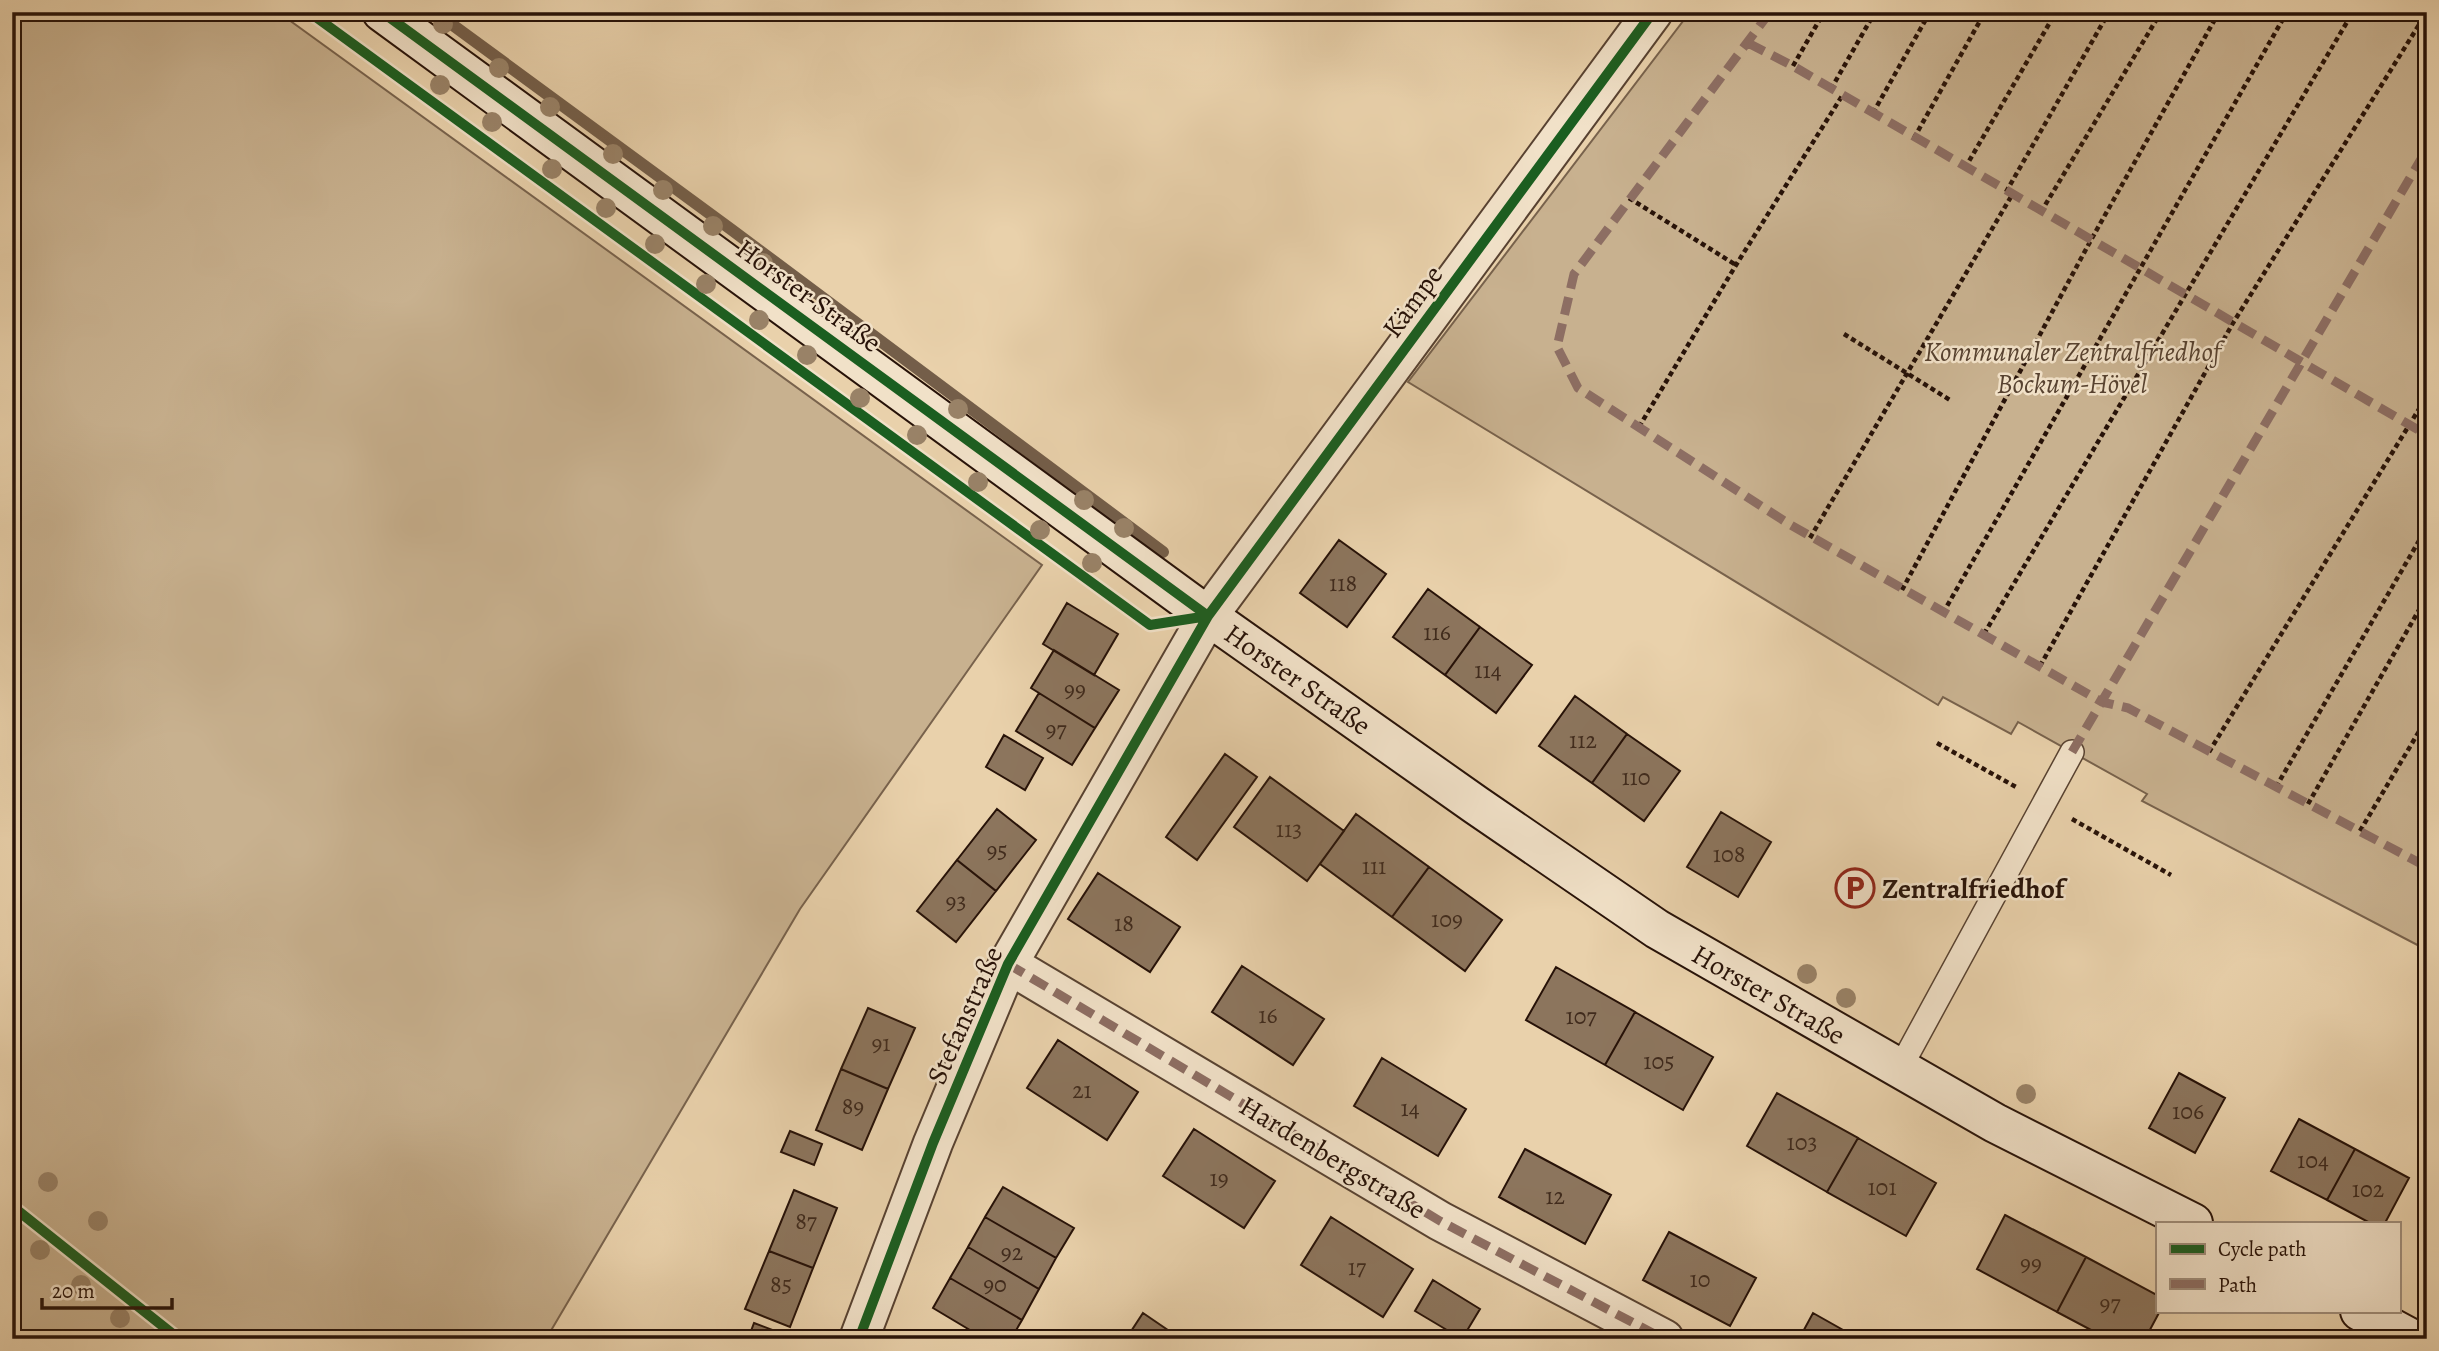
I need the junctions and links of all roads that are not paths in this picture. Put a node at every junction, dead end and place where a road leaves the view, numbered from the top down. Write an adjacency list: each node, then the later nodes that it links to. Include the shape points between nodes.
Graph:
1 (382, 12): 3 (street, Horster Straße)
2 (1653, 12): 3 (street, Kämpe)
3 (1208, 616): 5 (street, Stefanstraße); 6 (street, Horster Straße, via 1657,929)
4 (2072, 752): 6 (lane)
5 (1008, 964): 9 (street, Stefanstraße, via 933,1143); 10 (street, Hardenbergstraße, via 1440,1221)
6 (1899, 1070): 7 (street, Horster Straße)
7 (2191, 1222)
8 (2362, 1312): 11 (street)
9 (861, 1338)
10 (1664, 1339)
11 (2412, 1339)

